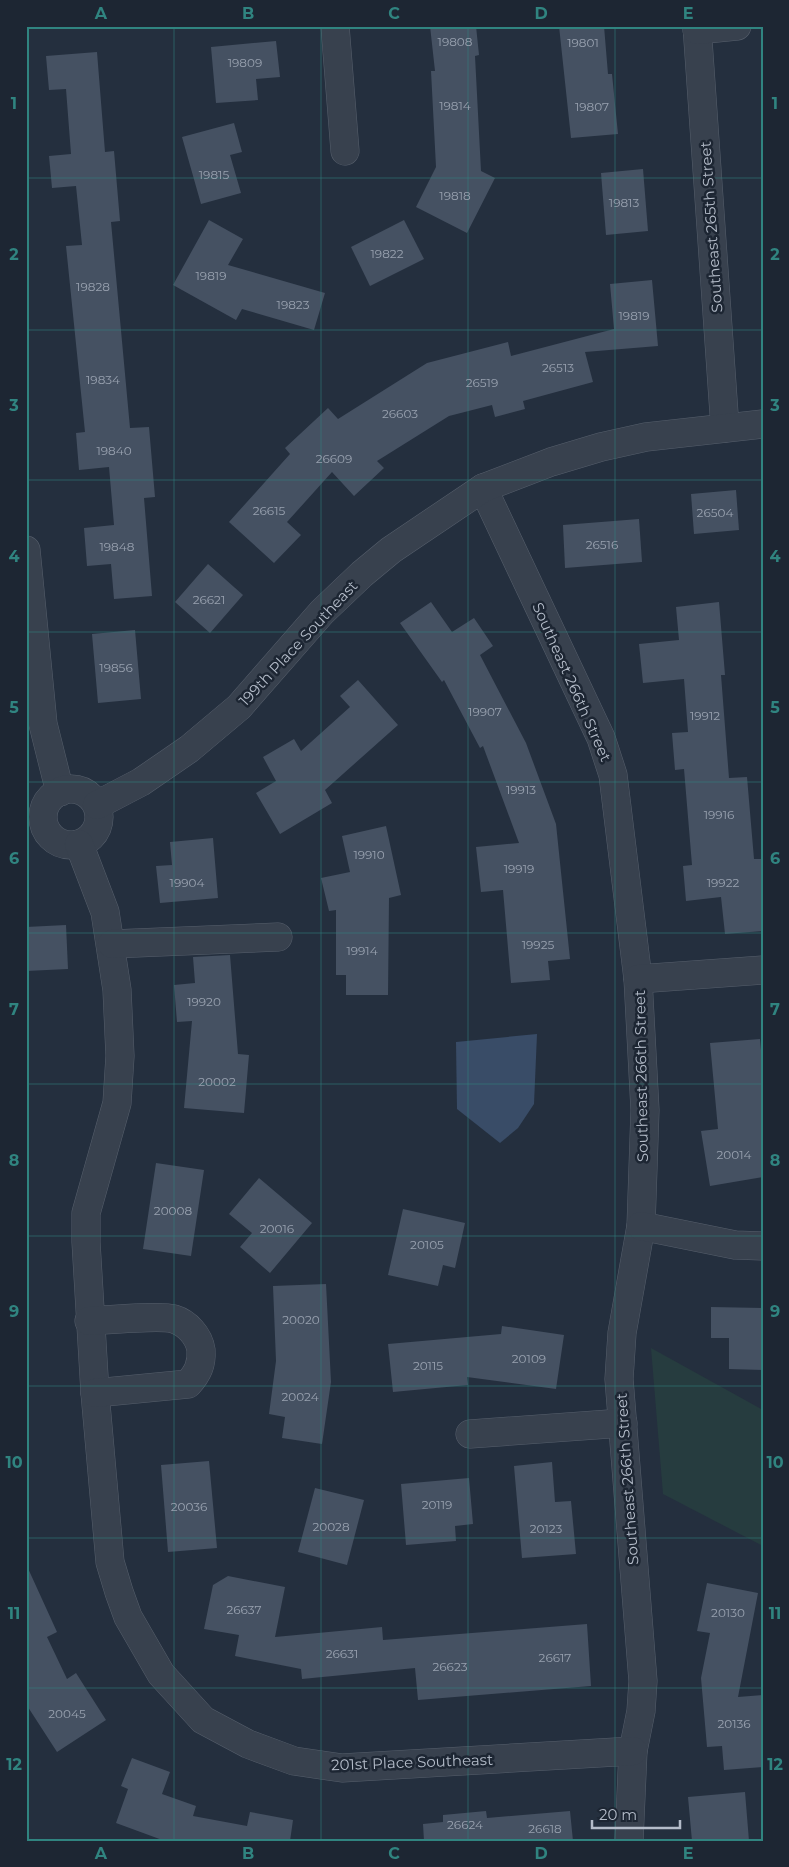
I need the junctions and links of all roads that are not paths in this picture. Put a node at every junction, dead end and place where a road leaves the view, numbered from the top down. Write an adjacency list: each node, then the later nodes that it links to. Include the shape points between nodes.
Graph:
1 (335, 26): 4 (street)
2 (737, 26): 3 (street)
3 (697, 28): 6 (street, Southeast 265th Street)
4 (345, 151)
5 (763, 424): 6 (street, 199th Place Southeast)
6 (725, 428): 7 (street, 199th Place Southeast, via 646,437 601,447)
7 (483, 488): 10 (street, 199th Place Southeast, via 391,550 362,574 322,612 239,707 189,749 141,782); 16 (street, Southeast 266th Street, via 601,738 613,775)
8 (26, 550): 9 (street, via 43,724)
9 (60, 792): 10 (street, via 69,789 80,791); 11 (street, via 50,798 44,808)
10 (97, 805): 12 (street, via 98,827 92,836)
11 (36, 834): 12 (street, via 62,844)
12 (78, 844): 14 (street, 201st Place Southeast, via 105,912)
13 (278, 937): 14 (street)
14 (112, 944): 19 (street, 201st Place Southeast, via 117,990 119,1081 117,1103 86,1213)
15 (763, 970): 16 (street)
16 (638, 979): 17 (street, Southeast 266th Street, via 645,1110)
17 (642, 1226): 18 (street, via 735,1245); 21 (street, Southeast 266th Street, via 622,1334 619,1379)
18 (763, 1246)
19 (90, 1321): 20 (street, 201st Place Southeast); 20 (street, via 173,1319 186,1325 200,1347 201,1364 188,1384)
20 (95, 1392): 23 (street, 201st Place Southeast, via 110,1562 119,1592 143,1646 161,1674 203,1720 248,1744 294,1761 342,1768)
21 (623, 1423): 22 (street); 23 (street, Southeast 266th Street, via 643,1681)
22 (470, 1434)
23 (633, 1751): 24 (street, Southeast 266th Street)
24 (629, 1841)

